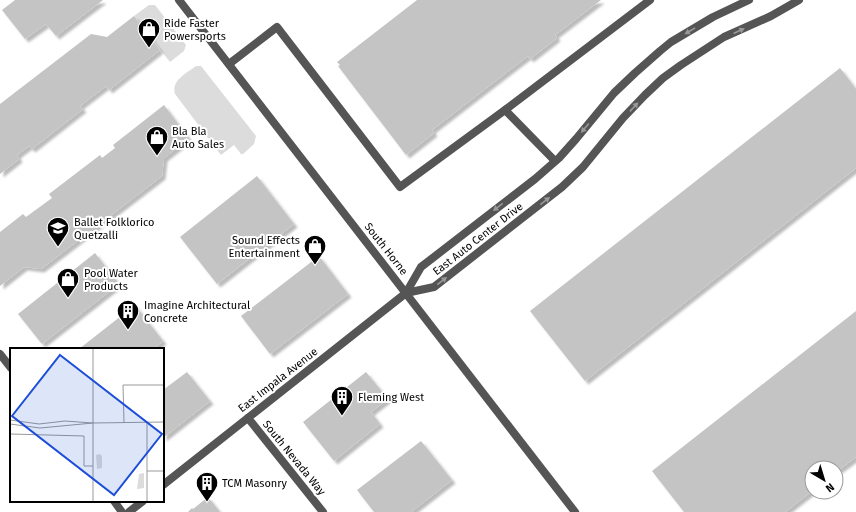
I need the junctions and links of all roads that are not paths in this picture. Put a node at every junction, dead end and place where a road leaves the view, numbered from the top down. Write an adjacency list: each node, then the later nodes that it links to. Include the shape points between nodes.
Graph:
1 (179, 0): 5 (street, South Horne)
2 (650, 0): 6 (street)
3 (750, 0): 7 (street, East Auto Center Drive, one-way to 7, via 713,17 660,51 614,93)
4 (799, 0): 8 (street, East Auto Center Drive, one-way to 4, via 434,287 562,187 583,167 645,95 680,65 724,37)
5 (229, 64): 6 (street, via 277,27 400,188); 8 (street, South Horne)
6 (505, 110): 7 (street)
7 (556, 161): 8 (street, East Auto Center Drive, one-way to 8, via 420,267)
8 (406, 293): 11 (street, East Impala Avenue); 18 (street, South Horne)
9 (0, 354): 10 (street)
10 (10, 367)
11 (248, 418): 12 (street, East Impala Avenue); 17 (street, South Nevada Way)
12 (164, 484)
13 (115, 502): 15 (street)
14 (142, 502): 16 (street)
15 (122, 512)
16 (129, 512)
17 (323, 512)
18 (575, 512)

